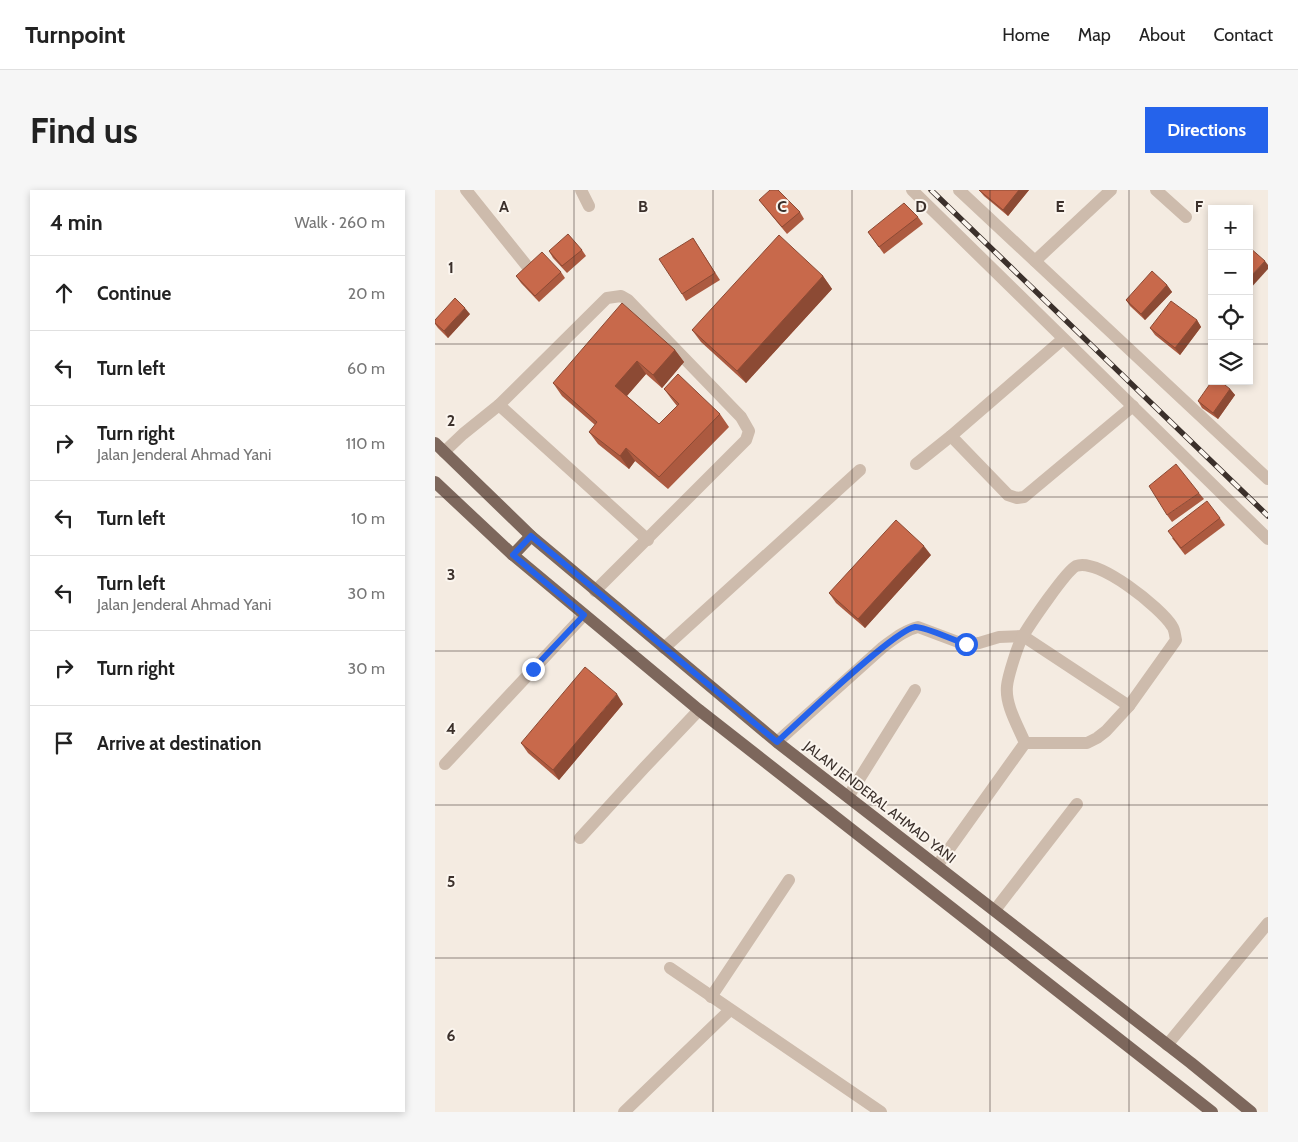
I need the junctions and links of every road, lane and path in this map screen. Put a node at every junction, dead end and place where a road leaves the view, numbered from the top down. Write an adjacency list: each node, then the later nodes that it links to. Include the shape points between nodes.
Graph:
1 (466, 190): 10 (street)
2 (581, 190): 7 (street)
3 (912, 190): 11 (street)
4 (959, 190): 9 (street)
5 (1112, 190): 9 (street)
6 (1156, 190): 8 (street)
7 (589, 206)
8 (1186, 216)
9 (1035, 261): 18 (street)
10 (527, 266)
11 (1063, 340): 13 (street); 14 (street)
12 (499, 405): 15 (street, via 463,434); 22 (street); 22 (street, via 607,298 621,296 628,300 741,417 749,431 746,440)
13 (1133, 406): 14 (street, via 1024,497 1008,495); 21 (street)
14 (951, 436): 16 (street)
15 (440, 447): 20 (main road, JALAN JENDERAL AHMAD YANI)
16 (915, 464)
17 (860, 470): 27 (street)
18 (1268, 479)
19 (435, 482): 23 (main road)
20 (531, 536): 23 (main road); 24 (main road, JALAN JENDERAL AHMAD YANI)
21 (1268, 539)
22 (648, 540): 24 (street)
23 (513, 555): 25 (main road)
24 (595, 591): 27 (main road, JALAN JENDERAL AHMAD YANI)
25 (584, 615): 30 (main road); 33 (street)
26 (1023, 636): 29 (street); 29 (street, via 1065,576 1075,567 1083,565 1107,573 1159,610 1174,628 1176,640); 31 (street, via 966,644 925,629 912,628 883,647); 32 (street, via 1007,691 1009,705)
27 (664, 648): 31 (main road, JALAN JENDERAL AHMAD YANI)
28 (915, 690): 34 (street)
29 (1129, 706): 32 (street, via 1106,731 1087,743)
30 (699, 710): 36 (street); 47 (main road)
31 (777, 742): 34 (main road, JALAN JENDERAL AHMAD YANI)
32 (1025, 743): 37 (street)
33 (445, 764)
34 (848, 797): 37 (main road, JALAN JENDERAL AHMAD YANI)
35 (1077, 804): 39 (street)
36 (581, 838)
37 (937, 866): 39 (main road, JALAN JENDERAL AHMAD YANI)
38 (789, 880): 42 (street)
39 (995, 910): 44 (main road, JALAN JENDERAL AHMAD YANI)
40 (1268, 923): 44 (street)
41 (670, 968): 42 (street)
42 (711, 996): 43 (street)
43 (730, 1010): 45 (street); 46 (street)
44 (1167, 1045): 48 (main road, JALAN JENDERAL AHMAD YANI)
45 (624, 1112)
46 (881, 1112)
47 (1211, 1112)
48 (1251, 1112)

